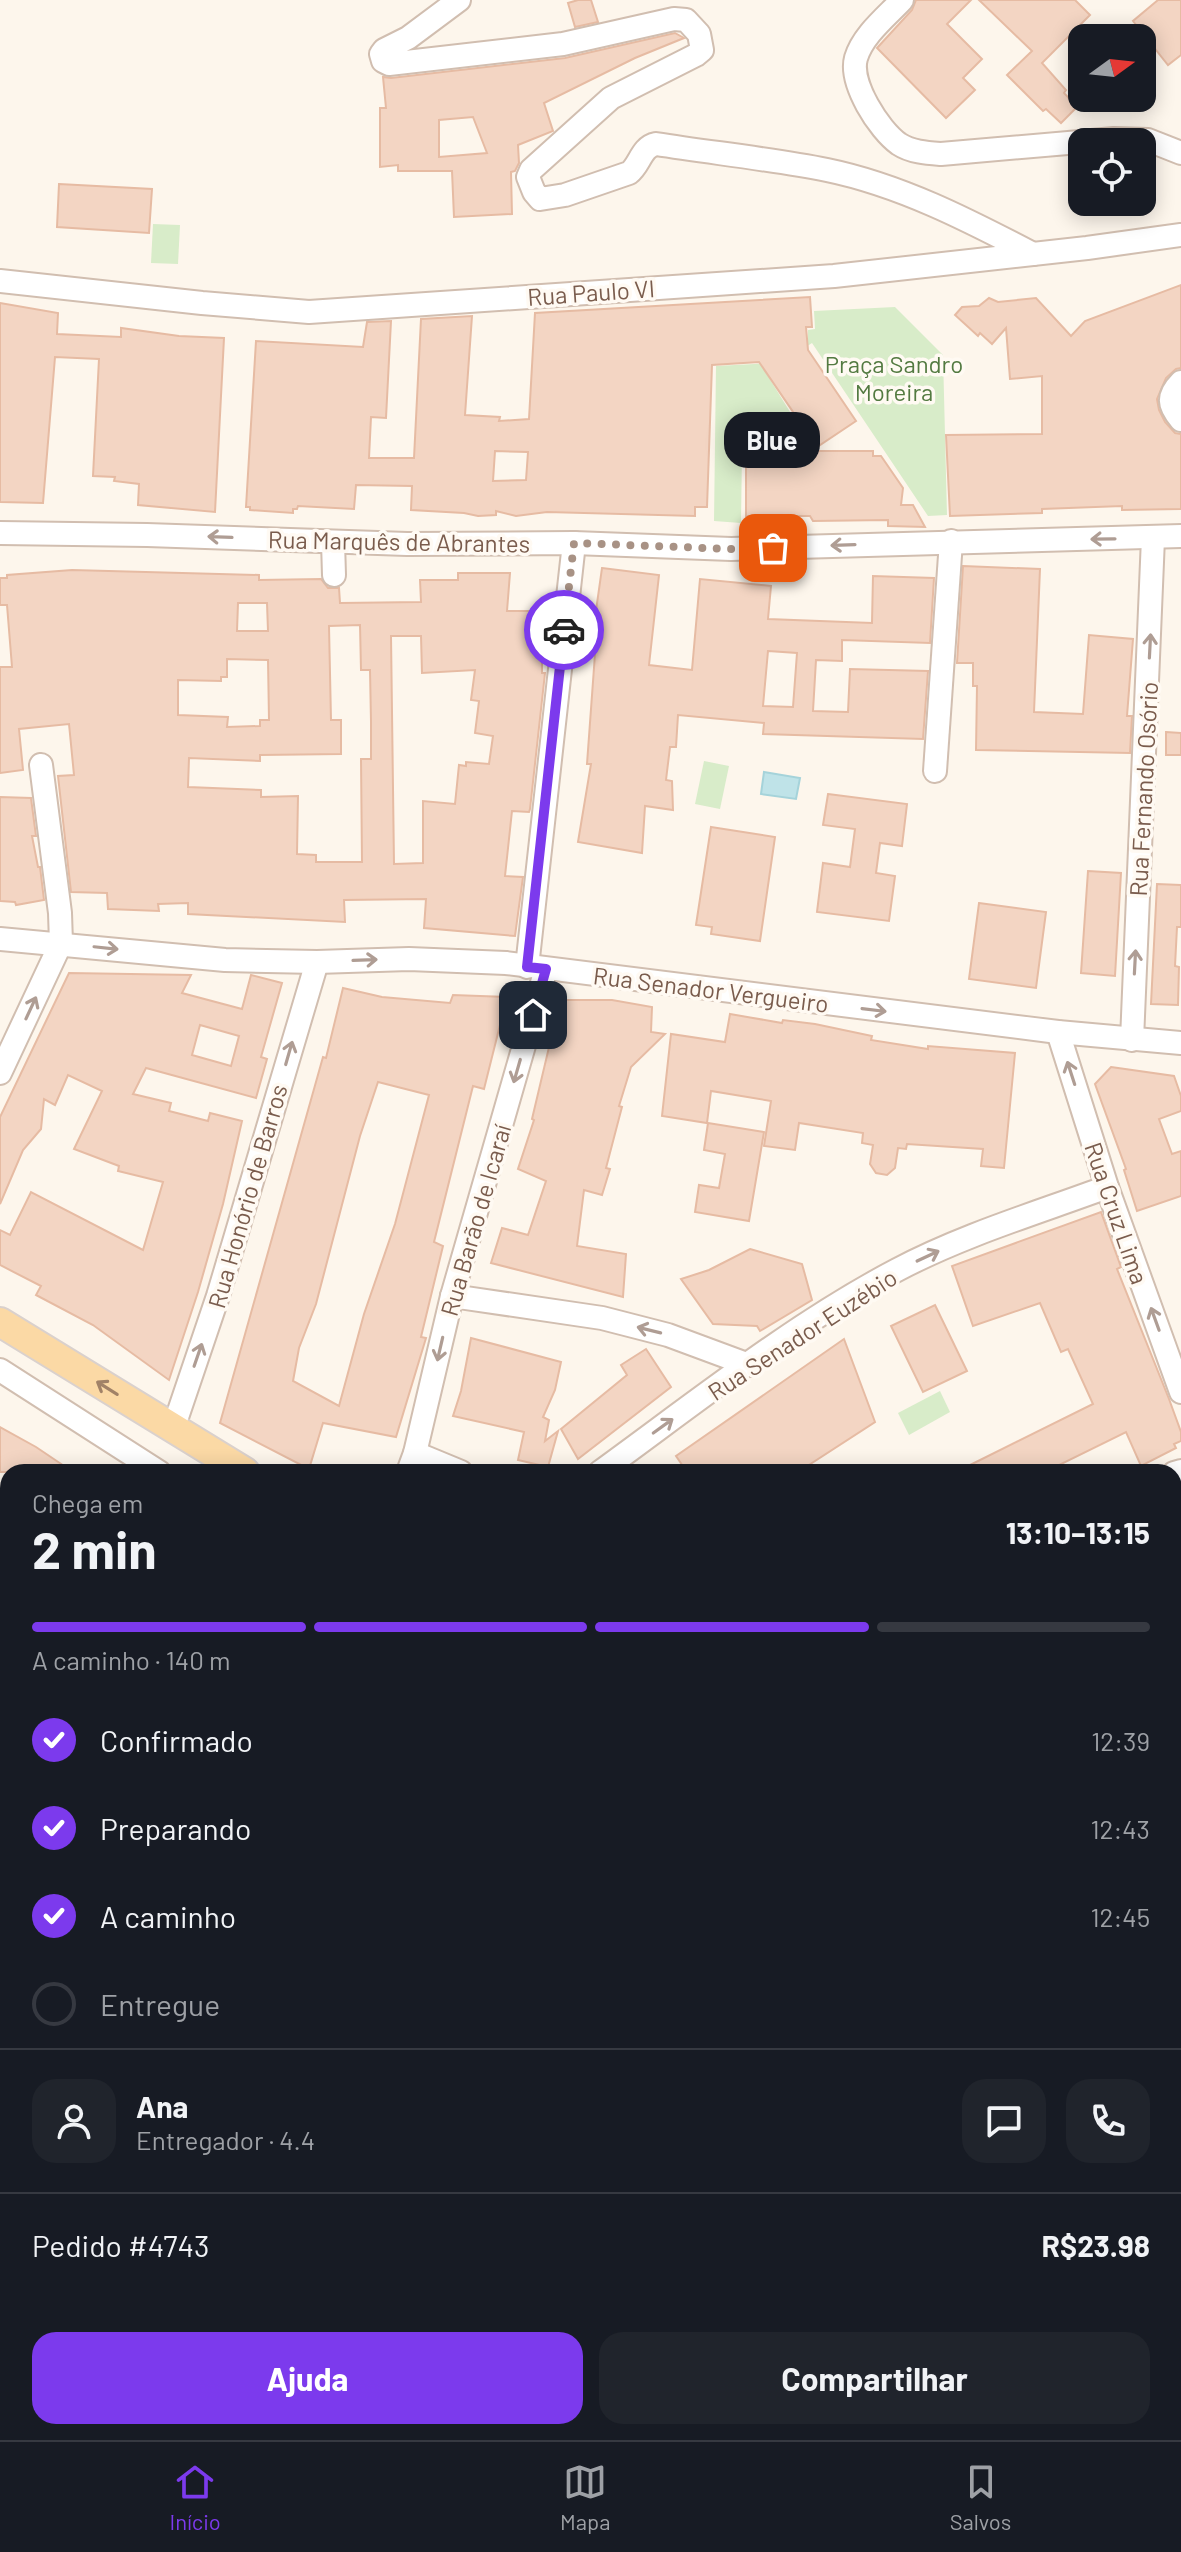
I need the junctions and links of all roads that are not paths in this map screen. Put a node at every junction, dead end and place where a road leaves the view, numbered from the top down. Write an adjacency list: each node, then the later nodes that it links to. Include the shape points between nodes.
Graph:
1 (459, 0): 5 (street, via 384,50 383,61 563,44 674,19 686,20 702,42 702,50 611,98 531,170 528,177 540,199 629,173 646,148 656,144 878,184 964,217)
2 (902, 0): 3 (street, via 864,41 855,78 879,123 900,144 941,154 1148,140)
3 (1181, 153)
4 (1181, 235): 5 (street, Rua Paulo VI)
5 (1033, 254): 6 (street, Rua Paulo VI, via 834,276 309,312)
6 (0, 281)
7 (1181, 382): 8 (street, via 1169,397)
8 (1181, 420)
9 (0, 533): 13 (street, Rua Marquês de Abrantes, one-way to 9)
10 (1181, 536): 11 (street, Rua Marquês de Abrantes)
11 (1153, 538): 12 (street, Rua Marquês de Abrantes, one-way to 12); 23 (street, Rua Fernando Osório, one-way to 11)
12 (951, 541): 14 (street, Rua Marquês de Abrantes, one-way to 14, via 744,549); 17 (street)
13 (333, 542): 14 (street, Rua Marquês de Abrantes); 15 (street)
14 (574, 543): 21 (street, Rua Barão de Icaraí)
15 (334, 575)
16 (41, 765): 19 (street)
17 (935, 771)
18 (0, 939): 19 (street, Rua Senador Vergueiro)
19 (61, 943): 20 (street, Rua Senador Vergueiro, one-way to 20, via 225,960); 25 (street, one-way to 19)
20 (317, 962): 21 (street, Rua Senador Vergueiro, one-way to 21, via 409,959); 32 (street, Rua Honório de Barros, one-way to 20)
21 (536, 968): 22 (street, Rua Senador Vergueiro, one-way to 22); 27 (street, Rua Barão de Icaraí, one-way to 27)
22 (1058, 1032): 23 (street, Rua Senador Vergueiro); 26 (street, Rua Cruz Lima, one-way to 22)
23 (1132, 1040): 24 (street, Rua Senador Vergueiro)
24 (1181, 1043)
25 (0, 1073)
26 (1107, 1187): 29 (street, Rua Senador Euzébio, one-way to 26, via 899,1269); 31 (street, Rua Cruz Lima, one-way to 26)
27 (452, 1296): 29 (street, one-way to 27, via 602,1318); 33 (street, Rua Barão de Icaraí, one-way to 33)
28 (0, 1322): 32 (main road, one-way to 28)
29 (749, 1365): 36 (street, Rua Senador Euzébio, one-way to 29)
30 (0, 1370): 34 (street)
31 (1181, 1392)
32 (173, 1429): 35 (main road)
33 (412, 1462)
34 (147, 1464)
35 (232, 1464)
36 (611, 1464)

